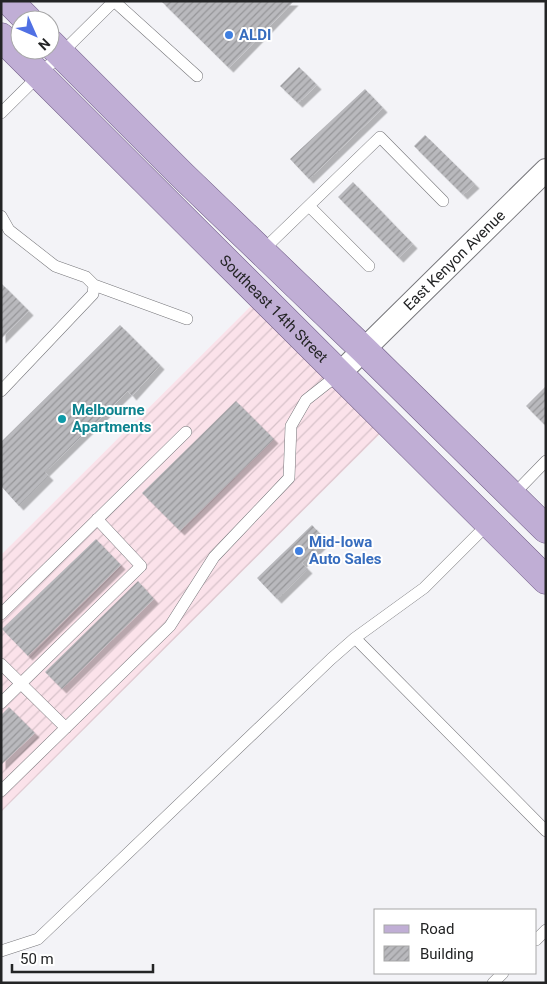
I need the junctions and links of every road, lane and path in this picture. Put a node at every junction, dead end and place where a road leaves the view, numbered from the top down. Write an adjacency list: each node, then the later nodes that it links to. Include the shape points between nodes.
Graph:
1 (9, 1): 3 (main road)
2 (114, 1): 5 (lane); 9 (lane)
3 (18, 10)
4 (1, 37): 8 (main road, Southeast 14th Street)
5 (60, 45)
6 (60, 52): 15 (main road)
7 (49, 60): 8 (lane)
8 (40, 76): 10 (lane); 20 (main road, Southeast 14th Street)
9 (197, 76)
10 (1, 113)
11 (546, 170): 19 (street, East Kenyon Avenue)
12 (443, 201): 13 (lane, via 380,137)
13 (309, 206): 15 (lane); 16 (lane)
14 (1, 216): 17 (lane, via 9,230 55,266 86,278)
15 (262, 251): 19 (main road)
16 (369, 266)
17 (94, 285): 18 (lane); 21 (lane, via 93,294)
18 (187, 319)
19 (364, 350): 20 (street, East Kenyon Avenue); 24 (main road)
20 (339, 374): 26 (main road, Southeast 14th Street); 34 (lane, via 306,400 291,426 289,478 214,556 170,626)
21 (1, 390)
22 (186, 432): 25 (lane)
23 (546, 461): 24 (lane)
24 (512, 496): 27 (main road)
25 (97, 519): 29 (lane); 32 (lane, via 141,566)
26 (488, 523): 28 (main road, Southeast 14th Street); 30 (lane, via 424,588)
27 (546, 529)
28 (546, 580)
29 (1, 614)
30 (355, 638): 36 (lane); 39 (lane, via 38,939)
31 (1, 664): 32 (lane)
32 (21, 684): 33 (lane); 34 (lane)
33 (1, 703)
34 (66, 728): 35 (lane)
35 (1, 791)
36 (546, 831)
37 (546, 930): 38 (lane)
38 (537, 939)
39 (1, 951)
40 (502, 974): 41 (lane)
41 (493, 983)

